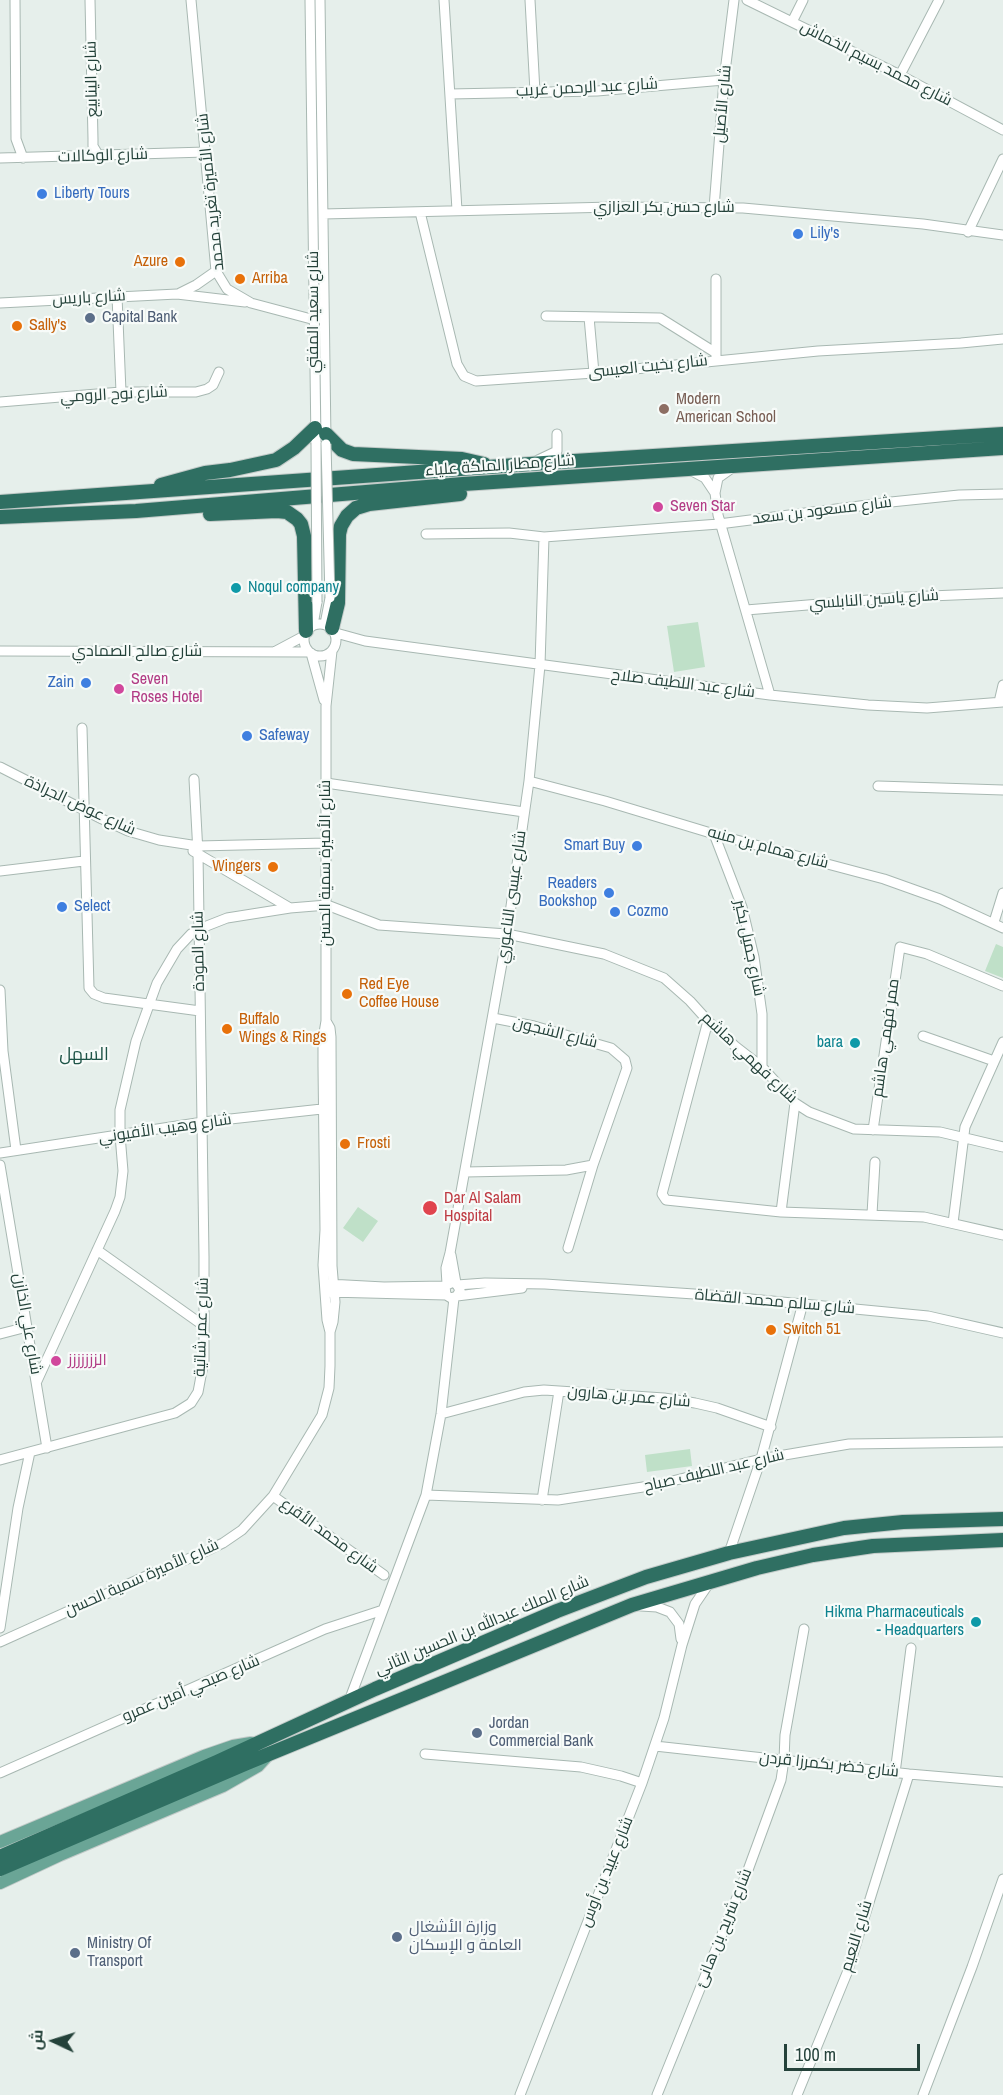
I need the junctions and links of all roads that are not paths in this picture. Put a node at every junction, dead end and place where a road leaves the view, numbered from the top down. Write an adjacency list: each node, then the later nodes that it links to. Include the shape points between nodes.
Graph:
1 (15, 0): 21 (street, via 16,139)
2 (90, 0): 19 (street, شارع الينابيع, via 93,146)
3 (191, 0): 18 (street, شارع الأميرة تغريد محمد)
4 (310, 0): 37 (street, شارع سعيد المفتي)
5 (320, 0): 26 (street, شارع سعيد المفتي)
6 (444, 0): 16 (street)
7 (530, 0): 15 (street)
8 (734, 0): 14 (street, شارع الأصيل)
9 (747, 0): 12 (street, شارع محمد بسيم الخماش)
10 (803, 0): 12 (street)
11 (939, 0): 13 (street)
12 (792, 22): 13 (street, شارع محمد بسيم الخماش)
13 (900, 75): 17 (street, شارع محمد بسيم الخماش)
14 (724, 80): 15 (street, شارع عبد الرحمن غريب); 23 (street, شارع الأصيل)
15 (535, 92): 16 (street, شارع عبد الرحمن غريب)
16 (450, 94): 24 (street)
17 (1003, 130)
18 (206, 152): 19 (street, شارع الوكالات); 29 (street, شارع الأميرة تغريد محمد)
19 (99, 156): 21 (street, شارع الوكالات)
20 (0, 158): 21 (street, شارع الوكالات)
21 (23, 158)
22 (1003, 159): 27 (street)
23 (714, 208): 24 (street, شارع حسن بكر العزازي); 27 (street, شارع حسن بكر العزازي, via 779,210)
24 (457, 210): 25 (street, شارع حسن بكر العزازي)
25 (420, 212): 26 (street, شارع حسن بكر العزازي); 41 (street, شارع بخيت العيسى, via 457,364 464,376 482,381)
26 (323, 214): 46 (street, شارع سعيد المفتي)
27 (968, 232): 28 (street, شارع حسن بكر العزازي)
28 (1003, 235)
29 (216, 271): 31 (street, شارع باريس); 34 (street, شارع الأميرة تغريد محمد, via 228,289)
30 (716, 279): 39 (street)
31 (177, 294): 32 (street, شارع باريس); 34 (street, شارع باريس)
32 (117, 296): 33 (street, شارع باريس); 42 (street)
33 (0, 303)
34 (251, 303): 37 (street, شارع الأميرة تغريد محمد)
35 (546, 316): 36 (street)
36 (589, 317): 39 (street, via 662,319); 41 (street)
37 (315, 320): 46 (street, شارع سعيد المفتي)
38 (1003, 339): 39 (street, شارع بخيت العيسى)
39 (716, 356): 41 (street, شارع بخيت العيسى)
40 (219, 372): 42 (street, شارع نوح الرومي, via 213,385 196,392)
41 (594, 372)
42 (121, 392): 43 (street, شارع نوح الرومي)
43 (0, 402)
44 (557, 434): 48 (street)
45 (1003, 434): 49 (highway, شارع مطار الملكة علياء)
46 (321, 437): 51 (highway, via 353,454 462,459); 55 (highway, via 276,460 205,473); 66 (street, شارع سعيد المفتي, bridge); 67 (street, شارع سعيد المفتي, bridge, via 317,602)
47 (1003, 448): 52 (highway, شارع مطار الملكة علياء)
48 (557, 451): 49 (street); 50 (street)
49 (591, 460): 50 (highway, شارع مطار الملكة علياء)
50 (524, 465): 51 (highway, شارع مطار الملكة علياء)
51 (498, 467): 55 (highway, شارع مطار الملكة علياء)
52 (732, 468): 53 (highway, شارع مطار الملكة علياء); 56 (street, via 718,478)
53 (690, 470): 54 (highway, شارع مطار الملكة علياء); 56 (street, via 705,478)
54 (499, 482): 59 (highway, شارع مطار الملكة علياء); 66 (highway, via 470,493 369,504 352,512 339,534 338,603)
55 (139, 492): 58 (highway, شارع مطار الملكة علياء)
56 (715, 493): 61 (street)
57 (1003, 494): 61 (street, شارع مسعود بن سعد, via 902,501)
58 (0, 502)
59 (136, 511): 60 (highway, شارع مطار الملكة علياء); 67 (highway, via 171,515 277,511 292,515 304,536)
60 (0, 517)
61 (719, 524): 63 (street, شارع مسعود بن سعد); 65 (street)
62 (426, 534): 63 (street, شارع مسعود بن سعد, via 509,533)
63 (544, 537): 73 (street, شارع عيسى الناعوري)
64 (1003, 593): 65 (street, شارع ياسين النابلسي)
65 (746, 610): 75 (street)
66 (331, 628): 67 (street); 68 (street, شارع عبد اللطيف صلاح); 69 (street)
67 (308, 631): 71 (street, شارع صالح الصمادي); 72 (street, via 304,642)
68 (365, 641): 69 (street, شارع عبد اللطيف صلاح); 73 (street, شارع عبد اللطيف صلاح)
69 (334, 647): 72 (street, via 322,656); 77 (street, شارع الأميرة سمية الحسن)
70 (0, 651): 71 (street, شارع صالح الصمادي)
71 (274, 652): 72 (street, شارع صالح الصمادي)
72 (310, 653): 77 (street, شارع الأميرة سمية الحسن)
73 (540, 665): 75 (street, شارع عبد اللطيف صلاح); 81 (street, شارع عيسى الناعوري)
74 (1003, 685): 76 (street)
75 (770, 695): 76 (street, شارع عبد اللطيف صلاح, via 927,708)
76 (1001, 702)
77 (326, 706): 82 (street, شارع الأميرة سمية الحسن)
78 (81, 728): 85 (street)
79 (0, 767): 85 (street, شارع عوض الجراذة)
80 (194, 779): 89 (street, شارع المودة)
81 (529, 781): 86 (street, شارع عيسى الناعوري); 87 (street, شارع همام بن منبه)
82 (326, 783): 86 (street); 88 (street, شارع الأميرة سمية الحسن)
83 (878, 786): 84 (street)
84 (1003, 790)
85 (84, 810): 89 (street, شارع عوض الجراذة, via 128,831); 90 (street)
86 (524, 812): 98 (street, شارع عيسى الناعوري)
87 (714, 834): 95 (street, شارع همام بن منبه, via 884,879); 109 (street, شارع جميل بكير, via 742,907 754,957 762,1014)
88 (326, 843): 89 (street, شارع عوض الجراذة); 93 (street, شارع الأميرة سمية الحسن)
89 (198, 850): 94 (street); 97 (street, شارع المودة)
90 (84, 861): 91 (street); 101 (street, via 89,988 104,998)
91 (0, 871)
92 (1003, 893): 95 (street)
93 (327, 905): 94 (street); 98 (street, شارع فهمي هاشم, via 379,925); 111 (street, شارع الأميرة سمية الحسن, via 326,1021 331,1033)
94 (290, 908): 97 (street, via 226,918)
95 (994, 922): 96 (street, شارع همام بن منبه)
96 (1003, 928)
97 (199, 929): 101 (street, via 177,949); 102 (street, شارع المودة)
98 (507, 934): 103 (street, شارع عيسى الناعوري); 105 (street, شارع فهمي هاشم, via 604,954 655,974 683,994)
99 (1003, 986): 113 (street, ممر فهمي هاشم, via 927,954 900,947)
100 (0, 990): 104 (street)
101 (148, 1003): 102 (street); 114 (street, via 126,1080)
102 (200, 1011): 112 (street, شارع المودة)
103 (493, 1018): 121 (street, شارع الشجون, via 594,1042 611,1048 625,1060 626,1077); 122 (street, شارع عيسى الناعوري)
104 (0, 1019): 117 (street)
105 (708, 1022): 109 (street, شارع فهمي هاشم); 123 (street, via 663,1198 670,1202)
106 (923, 1036): 108 (street)
107 (1003, 1042): 108 (street)
108 (994, 1061): 115 (street)
109 (762, 1067): 110 (street, شارع فهمي هاشم)
110 (795, 1103): 113 (street, شارع فهمي هاشم, via 838,1125); 123 (street)
111 (327, 1108): 112 (street, شارع وهيب الأفيوني); 129 (street, شارع الأميرة سمية الحسن, via 332,1258)
112 (203, 1122): 114 (street, شارع وهيب الأفيوني); 132 (street, شارع عمر شاتية)
113 (873, 1130): 115 (street, شارع فهمي هاشم)
114 (120, 1135): 117 (street, شارع وهيب الأفيوني); 128 (street, via 120,1197)
115 (963, 1136): 116 (street, شارع فهمي هاشم); 125 (street)
116 (1003, 1147)
117 (16, 1150): 118 (street, شارع وهيب الأفيوني)
118 (0, 1153)
119 (875, 1162): 124 (street)
120 (0, 1165): 133 (street, شارع علي الخازن)
121 (593, 1166): 122 (street); 127 (street)
122 (465, 1172): 130 (street, شارع عيسى الناعوري, via 450,1253)
123 (781, 1212): 124 (street)
124 (872, 1214): 125 (street)
125 (953, 1223): 126 (street)
126 (1003, 1235)
127 (568, 1248)
128 (97, 1250): 132 (street); 136 (street)
129 (329, 1288): 130 (street, شارع سالم محمد القضاة); 146 (street, شارع الأميرة سمية الحسن, via 329,1388 322,1415)
130 (452, 1290): 131 (street, شارع سالم محمد القضاة, via 545,1284); 138 (street)
131 (803, 1303): 134 (street, شارع سالم محمد القضاة, via 928,1316); 139 (street)
132 (204, 1326): 141 (street, شارع عمر شاتية, via 201,1378 190,1403 175,1413)
133 (27, 1328): 135 (street); 136 (street, شارع علي الخازن)
134 (1003, 1333)
135 (0, 1334)
136 (37, 1381): 141 (street, شارع علي الخازن)
137 (558, 1391): 138 (street, via 534,1390); 139 (street, شارع عمر بن هارون, via 695,1403); 147 (street, شارع عمر بن هارون)
138 (441, 1414): 145 (street)
139 (771, 1427): 143 (street)
140 (1003, 1443): 143 (street, شارع عبد اللطيف صباح, via 849,1444)
141 (46, 1448): 142 (street, شارع عمر شاتية)
142 (30, 1452): 144 (street, شارع عمر شاتية); 155 (street)
143 (761, 1459): 147 (street, شارع عبد اللطيف صباح, via 656,1485); 150 (street)
144 (0, 1460)
145 (426, 1495): 147 (street, شارع عبد اللطيف صباح); 154 (street)
146 (273, 1496): 151 (street, شارع محمد الأقرع); 157 (street, شارع الأميرة سمية الحسن, via 242,1530 223,1543)
147 (542, 1500)
148 (1003, 1519): 150 (highway, شارع الملك عبدالله بن الحسين الثاني, via 844,1528)
149 (1003, 1540): 152 (highway, شارع الملك عبدالله بن الحسين الثاني, via 873,1546 813,1555)
150 (729, 1553): 160 (highway, شارع الملك عبدالله بن الحسين الثاني, via 655,1574 557,1611)
151 (384, 1575)
152 (710, 1582): 153 (highway, شارع الملك عبدالله بن الحسين الثاني); 158 (street, شارع عبيد بن أوس, via 694,1604)
153 (632, 1605): 158 (street, شارع عبيد بن أوس, via 670,1612 679,1624); 164 (highway, شارع الملك عبدالله بن الحسين الثاني)
154 (383, 1610): 160 (street); 167 (street, شارع صبحي أمين عمرو, via 325,1629)
155 (0, 1628)
156 (804, 1629): 165 (street, شارع شريح بن هانئ)
157 (0, 1642)
158 (682, 1645): 162 (street, شارع عبيد بن أوس)
159 (911, 1648): 168 (street)
160 (349, 1701): 161 (highway, شارع الملك عبدالله بن الحسين الثاني)
161 (264, 1741): 166 (highway, شارع الملك عبدالله بن الحسين الثاني); 172 (main road, via 204,1756)
162 (655, 1746): 165 (street, شارع خضر بكمرزا قردن); 171 (street, شارع عبيد بن أوس)
163 (424, 1754): 171 (street, via 581,1767)
164 (268, 1755): 166 (highway, شارع الملك عبدالله بن الحسين الثاني); 176 (main road, via 258,1766 223,1786)
165 (784, 1760): 168 (street, شارع خضر بكمرزا قردن); 178 (street, شارع شريح بن هانئ, via 776,1795 748,1870)
166 (219, 1768): 173 (highway, شارع الملك عبدالله بن الحسين الثاني); 174 (highway, شارع الملك عبدالله بن الحسين الثاني)
167 (0, 1773)
168 (895, 1773): 169 (street, شارع خضر بكمرزا قردن)
169 (909, 1774): 170 (street, شارع خضر بكمرزا قردن); 179 (street, شارع النعيم, via 847,1973)
170 (1003, 1782)
171 (642, 1783): 177 (street, شارع عبيد بن أوس)
172 (0, 1842)
173 (0, 1857)
174 (0, 1869)
175 (1003, 1879): 180 (street)
176 (0, 1883)
177 (520, 2095)
178 (657, 2095)
179 (797, 2095)
180 (923, 2095)

